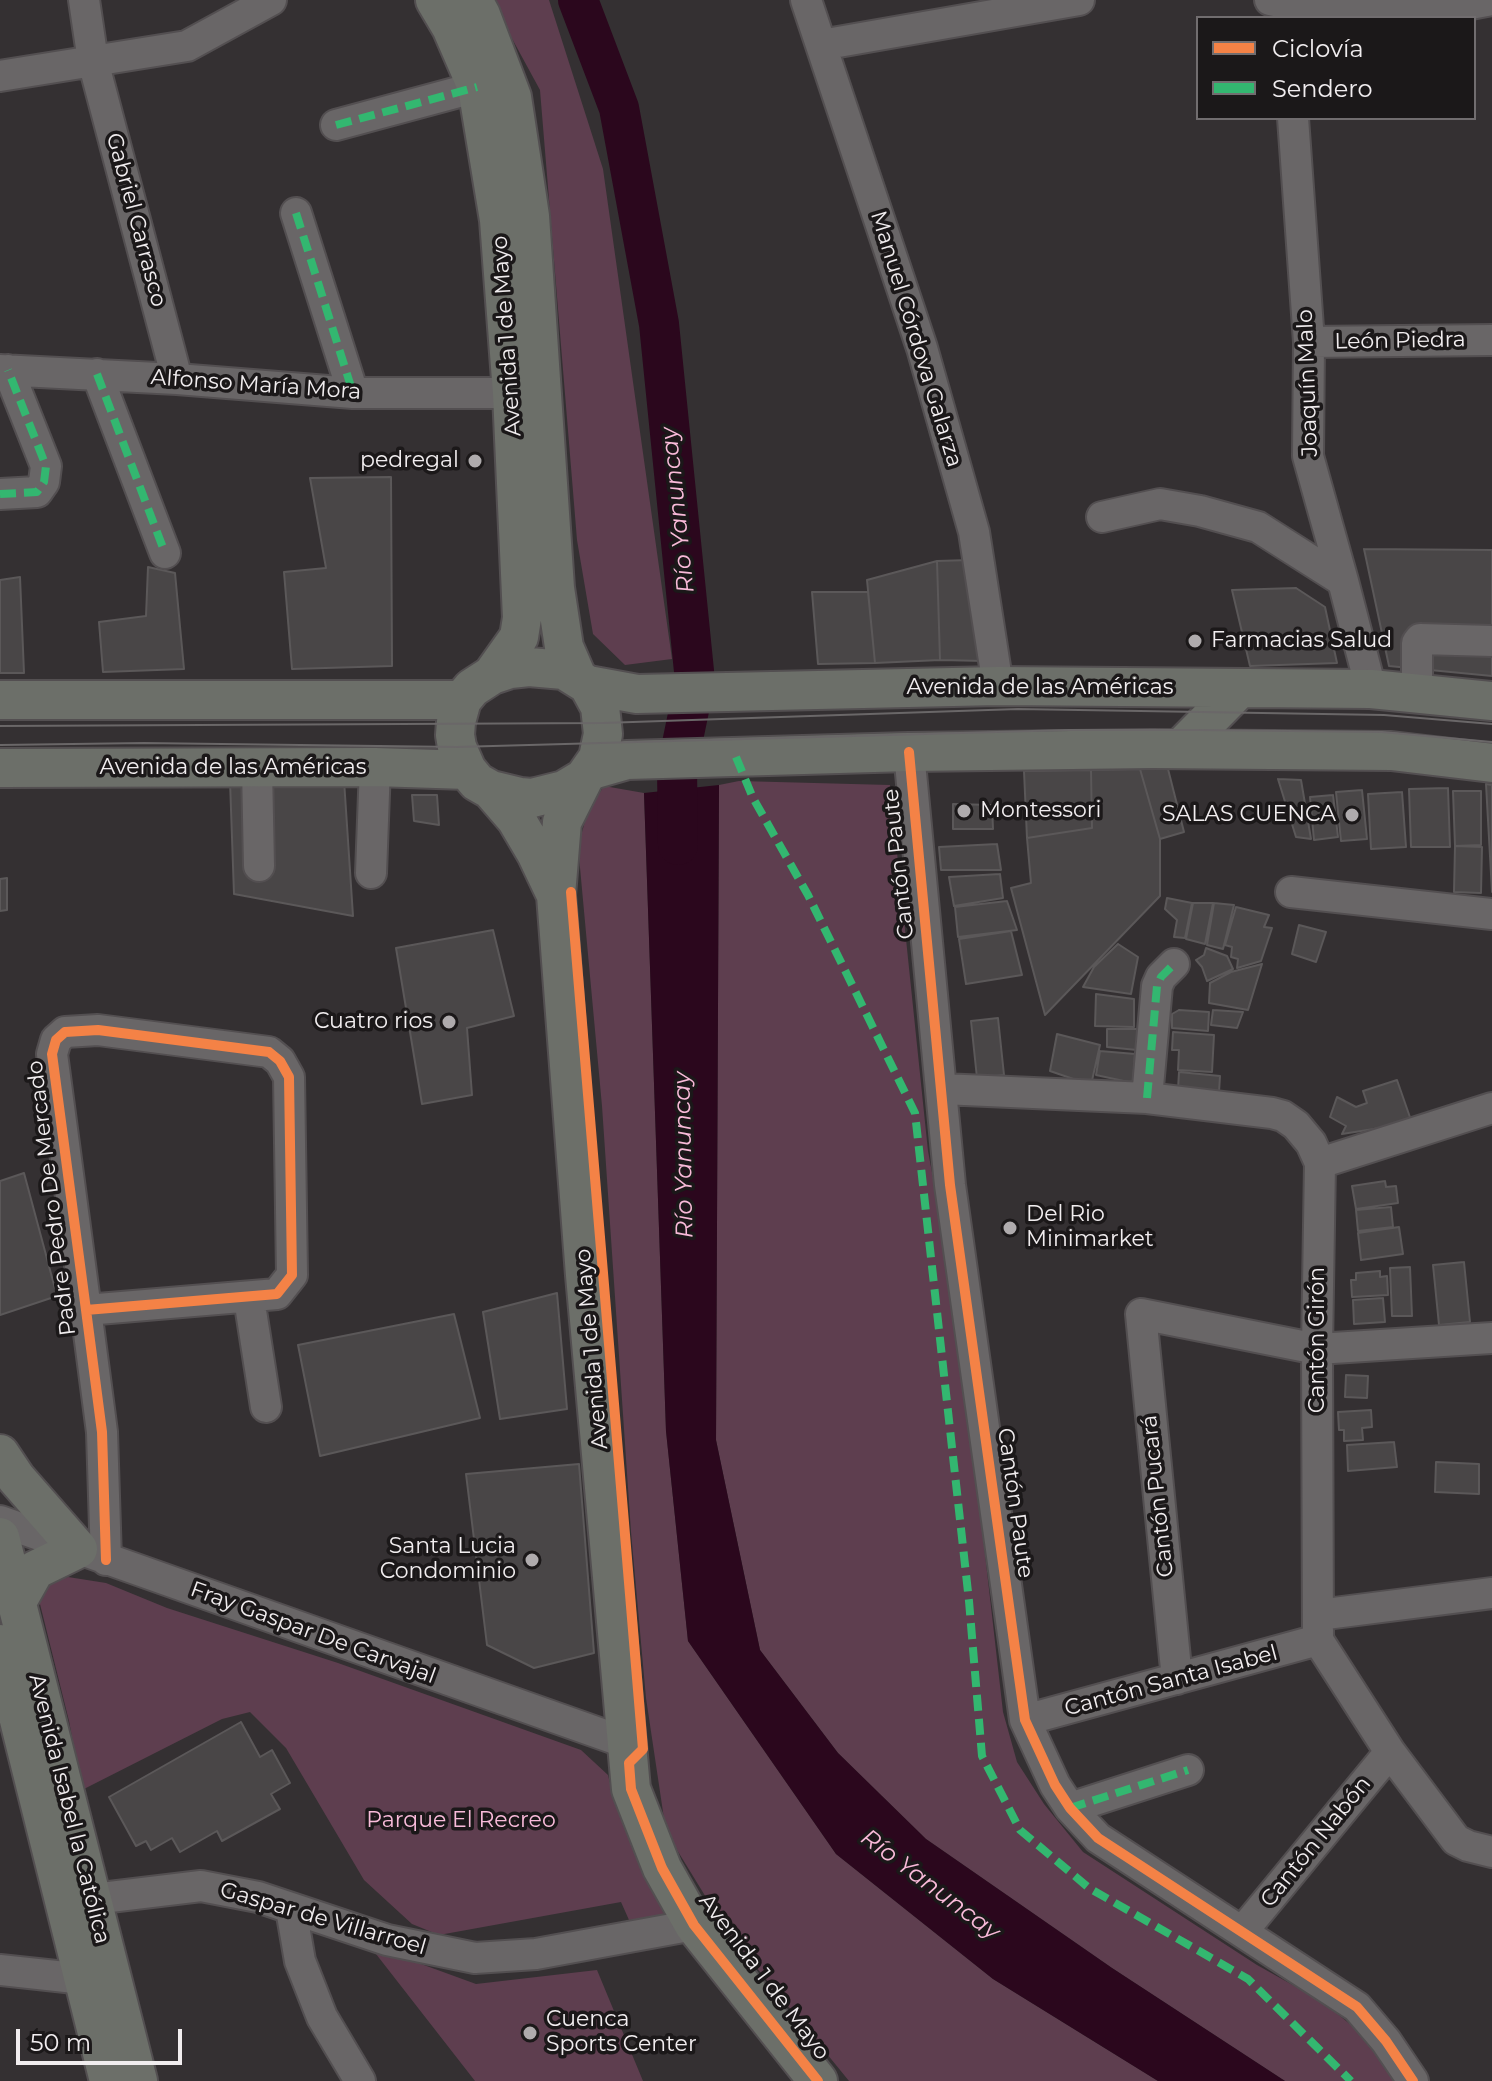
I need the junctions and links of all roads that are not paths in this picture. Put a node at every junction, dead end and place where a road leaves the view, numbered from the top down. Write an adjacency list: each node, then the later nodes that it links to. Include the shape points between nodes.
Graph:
1 (84, 0): 10 (street, Gabriel Carrasco)
2 (271, 0): 10 (street, via 187,46)
3 (435, 0): 12 (main road, Avenida 1 de Mayo)
4 (473, 0): 29 (main road, Avenida 1 de Mayo, via 512,97 530,216 557,601 564,647)
5 (806, 0): 9 (street, Manuel Córdova Galarza)
6 (1079, 0): 9 (street)
7 (1492, 0): 8 (street, via 1460,6)
8 (1280, 7)
9 (821, 45): 30 (street, Manuel Córdova Galarza, via 922,348 970,517)
10 (93, 61): 11 (street); 20 (street, Gabriel Carrasco)
11 (0, 76)
12 (477, 87): 14 (street); 22 (main road, Avenida 1 de Mayo, via 499,220)
13 (1293, 120): 17 (street, Joaquín Malo)
14 (336, 125)
15 (296, 213): 21 (street)
16 (1492, 340): 17 (street, León Piedra)
17 (1309, 342): 26 (street, Joaquín Malo, via 1308,456)
18 (4, 370): 19 (street, Alfonso María Mora); 23 (street, via 46,466 37,492)
19 (97, 374): 20 (street, Alfonso María Mora); 25 (street)
20 (177, 379): 21 (street, Alfonso María Mora)
21 (353, 393): 22 (street, Alfonso María Mora)
22 (512, 393): 28 (main road, Avenida 1 de Mayo, via 522,618 519,637)
23 (0, 494)
24 (1102, 517): 26 (street, via 1160,504 1200,511 1258,527)
25 (165, 553)
26 (1343, 581): 32 (street, Joaquín Malo)
27 (1492, 641): 33 (street, via 1420,639)
28 (492, 675): 29 (main road, Avenida de las Américas, via 555,668); 35 (main road, Avenida de las Américas)
29 (582, 681): 30 (main road, Avenida de las Américas, via 637,694); 43 (main road, via 600,707)
30 (998, 686): 31 (main road, Avenida de las Américas)
31 (1240, 688): 32 (main road, Avenida de las Américas); 37 (main road)
32 (1371, 689): 33 (main road, Avenida de las Américas)
33 (1417, 694): 36 (main road, Avenida de las Américas)
34 (0, 700): 35 (main road)
35 (462, 700): 44 (main road, via 457,747)
36 (1492, 701)
37 (1180, 749): 38 (main road, Avenida de las Américas, via 1111,760); 39 (main road, Avenida de las Américas, via 1391,751)
38 (909, 752): 43 (main road, Avenida de las Américas, via 736,757); 51 (street, Cantón Paute)
39 (1492, 763)
40 (375, 767): 42 (main road, Avenida de las Américas); 44 (main road, Avenida de las Américas); 46 (street)
41 (0, 768): 42 (main road, Avenida de las Américas)
42 (257, 768): 45 (street)
43 (601, 769): 44 (main road, Avenida de las Américas, via 564,790 532,798); 48 (main road, Avenida 1 de Mayo, via 562,822)
44 (479, 780): 48 (main road, Avenida 1 de Mayo, via 516,819)
45 (259, 866)
46 (371, 873)
47 (1291, 892): 49 (street)
48 (556, 895): 70 (main road, Avenida 1 de Mayo)
49 (1492, 914)
50 (1174, 964): 52 (street, via 1157,986)
51 (942, 1089): 52 (street); 69 (street, Cantón Paute, via 950,1185)
52 (1147, 1098): 54 (street, via 1283,1116 1302,1131)
53 (1492, 1108): 54 (street)
54 (1320, 1163): 58 (street, Cantón Girón)
55 (249, 1298): 56 (street); 56 (street, Padre Pedro De Mercado, via 277,1294 292,1275 289,1077 280,1061 269,1052 98,1030 65,1032 52,1054); 59 (street)
56 (86, 1310): 63 (street, Padre Pedro De Mercado, via 102,1432)
57 (1492, 1338): 58 (street)
58 (1317, 1349): 66 (street, Cantón Girón); 68 (street, Cantón Pucará, via 1141,1314)
59 (266, 1407)
60 (0, 1454): 63 (main road, via 16,1478)
61 (0, 1521): 63 (street, Fray Gaspar De Carvajal)
62 (0, 1537): 65 (main road, Avenida Isabel la Católica)
63 (92, 1554): 65 (main road, via 35,1570); 70 (street, Fray Gaspar De Carvajal)
64 (1492, 1586): 66 (street, Cantón Santa Isabel)
65 (17, 1602): 75 (main road, Avenida Isabel la Católica)
66 (1318, 1628): 68 (street, Cantón Santa Isabel); 71 (street)
67 (0, 1644): 80 (main road, Avenida Isabel la Católica)
68 (1177, 1679): 69 (street, Cantón Santa Isabel)
69 (1025, 1720): 73 (street, Cantón Paute)
70 (627, 1743): 77 (main road, Avenida 1 de Mayo, via 631,1789 642,1820)
71 (1390, 1752): 74 (street, via 1456,1840); 78 (street, Cantón Nabón)
72 (1188, 1770): 73 (street)
73 (1070, 1808): 78 (street, Cantón Paute, via 1098,1838)
74 (1492, 1852)
75 (93, 1899): 76 (street, Gaspar de Villarroel, via 201,1886); 82 (main road, Avenida Isabel la Católica)
76 (291, 1909): 77 (street, Gaspar de Villarroel, via 387,1940 475,1958 536,1954); 83 (street, via 300,1961 322,2017)
77 (694, 1925): 84 (main road, Avenida 1 de Mayo)
78 (1242, 1932): 85 (street, Cantón Paute, via 1357,2007)
79 (0, 1970): 80 (street)
80 (84, 1979): 81 (main road, Avenida Isabel la Católica)
81 (109, 2081)
82 (138, 2081)
83 (360, 2081)
84 (818, 2081)
85 (1413, 2081)

